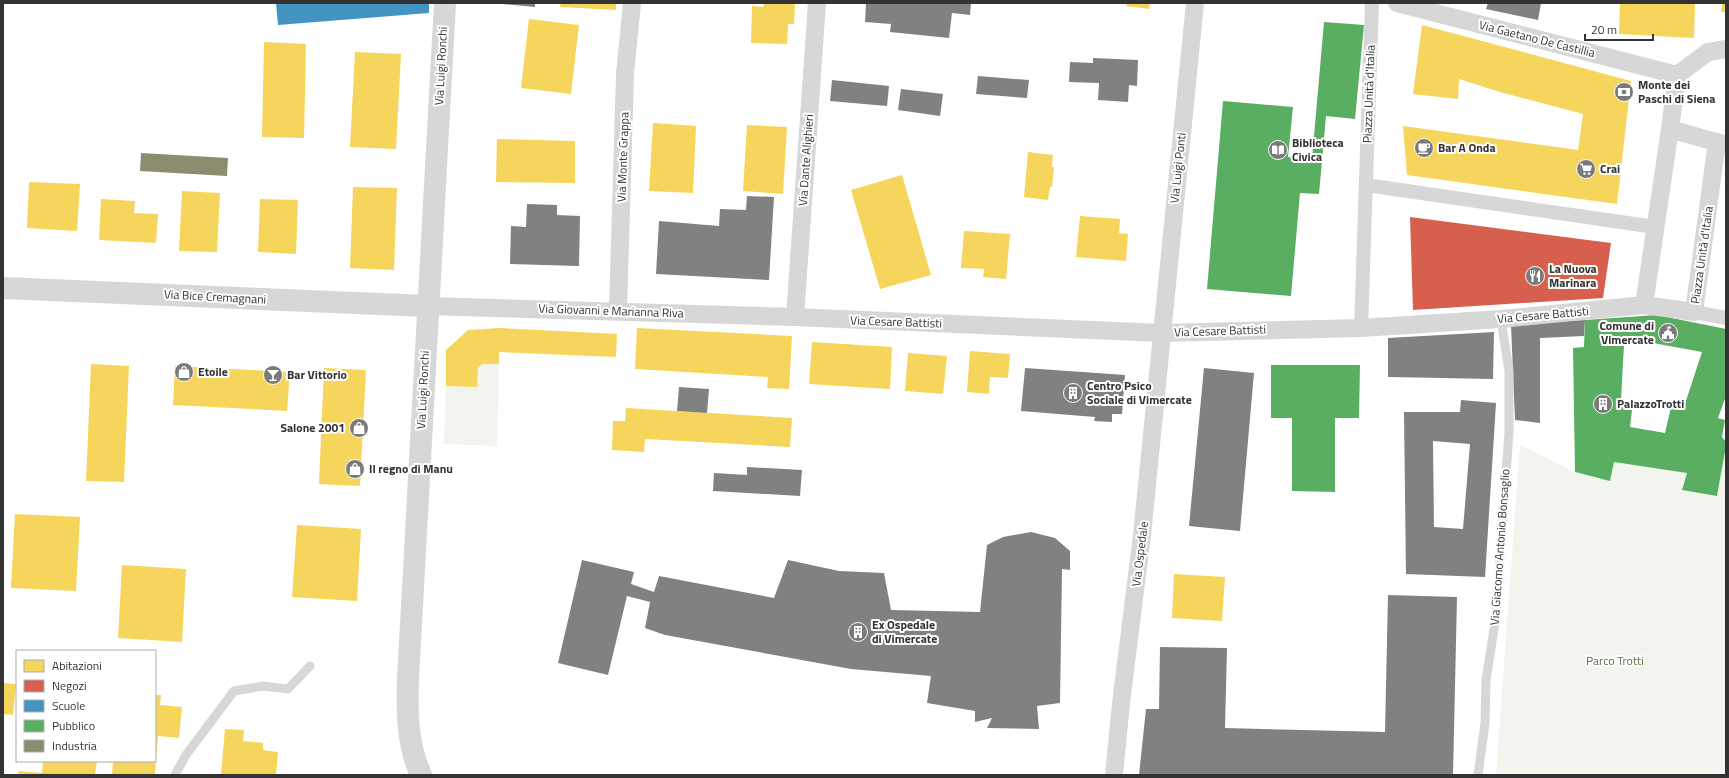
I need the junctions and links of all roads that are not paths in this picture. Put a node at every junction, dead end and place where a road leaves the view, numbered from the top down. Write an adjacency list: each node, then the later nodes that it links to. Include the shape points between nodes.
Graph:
1 (445, 3): 15 (street, Via Luigi Ronchi)
2 (632, 3): 16 (street, Via Monte Grappa, via 625,74)
3 (817, 3): 18 (street, Via Dante Alighieri)
4 (1195, 3): 22 (street, Via Luigi Ponti)
5 (1372, 3): 11 (street, Piazza Unità d'Italia)
6 (1397, 3): 8 (street, Via Gaetano De Castillia)
7 (1726, 49): 8 (street, via 1708,52)
8 (1677, 75): 9 (street)
9 (1670, 129): 10 (street, Piazza Unità d'Italia); 12 (street)
10 (1722, 144): 17 (street, Piazza Unità d'Italia)
11 (1366, 186): 12 (street); 21 (street, Piazza Unità d'Italia)
12 (1655, 227): 14 (street)
13 (3, 288): 15 (street, Via Bice Cremagnani)
14 (1644, 305): 17 (street, Piazza Unità d'Italia); 20 (street, Via Cesare Battisti)
15 (428, 306): 16 (street, Via Giovanni e Marianna Riva); 25 (street, Via Luigi Ronchi, via 407,712 411,749)
16 (618, 311): 18 (street, Via Giovanni e Marianna Riva)
17 (1694, 312): 19 (street)
18 (795, 317): 22 (street, Via Cesare Battisti)
19 (1726, 318)
20 (1502, 319): 21 (street, Via Cesare Battisti); 27 (lane, Via Giacomo Antonio Bonsaglio, via 1509,371 1509,432 1496,616 1486,680 1485,723)
21 (1362, 328): 22 (street, Via Cesare Battisti)
22 (1162, 333): 26 (street, Via Ospedale, via 1142,536)
23 (310, 666): 24 (lane, via 288,689 263,686 234,691 186,755)
24 (175, 775)
25 (421, 775)
26 (1114, 775)
27 (1478, 775)

